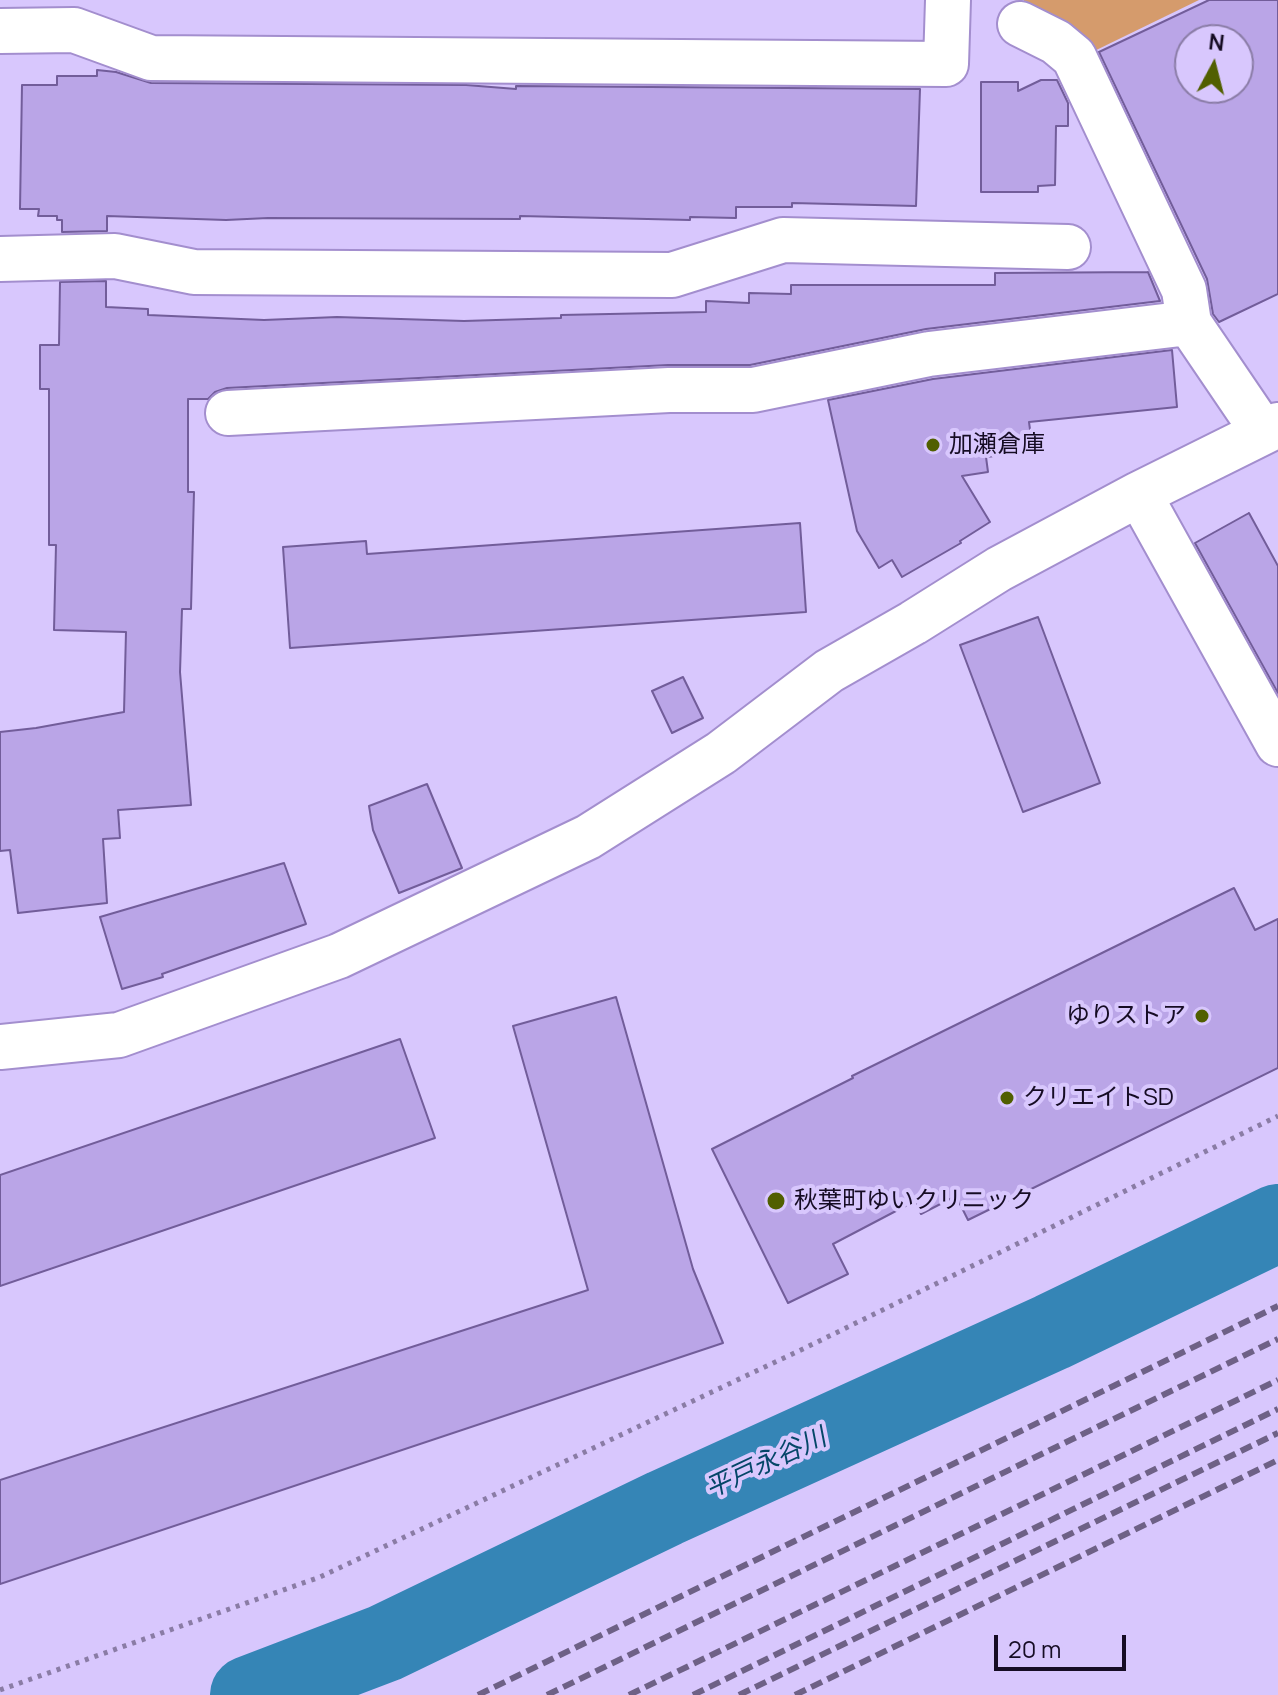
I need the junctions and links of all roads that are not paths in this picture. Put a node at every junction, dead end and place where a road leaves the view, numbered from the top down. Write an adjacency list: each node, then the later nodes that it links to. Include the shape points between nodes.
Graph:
1 (948, 0): 3 (street, via 946,64 151,58 74,30)
2 (1020, 24): 6 (street, via 1074,57 1184,290)
3 (0, 31)
4 (1068, 247): 5 (street, via 783,240 672,275 194,272 115,256)
5 (0, 259)
6 (1189, 323): 7 (street, via 929,354 753,390); 8 (street)
7 (228, 413)
8 (1270, 428): 9 (street)
9 (1139, 494): 10 (street); 11 (street, via 999,569 829,671 721,753 588,837 339,956 192,1009 119,1035)
10 (1278, 744)
11 (0, 1047)

